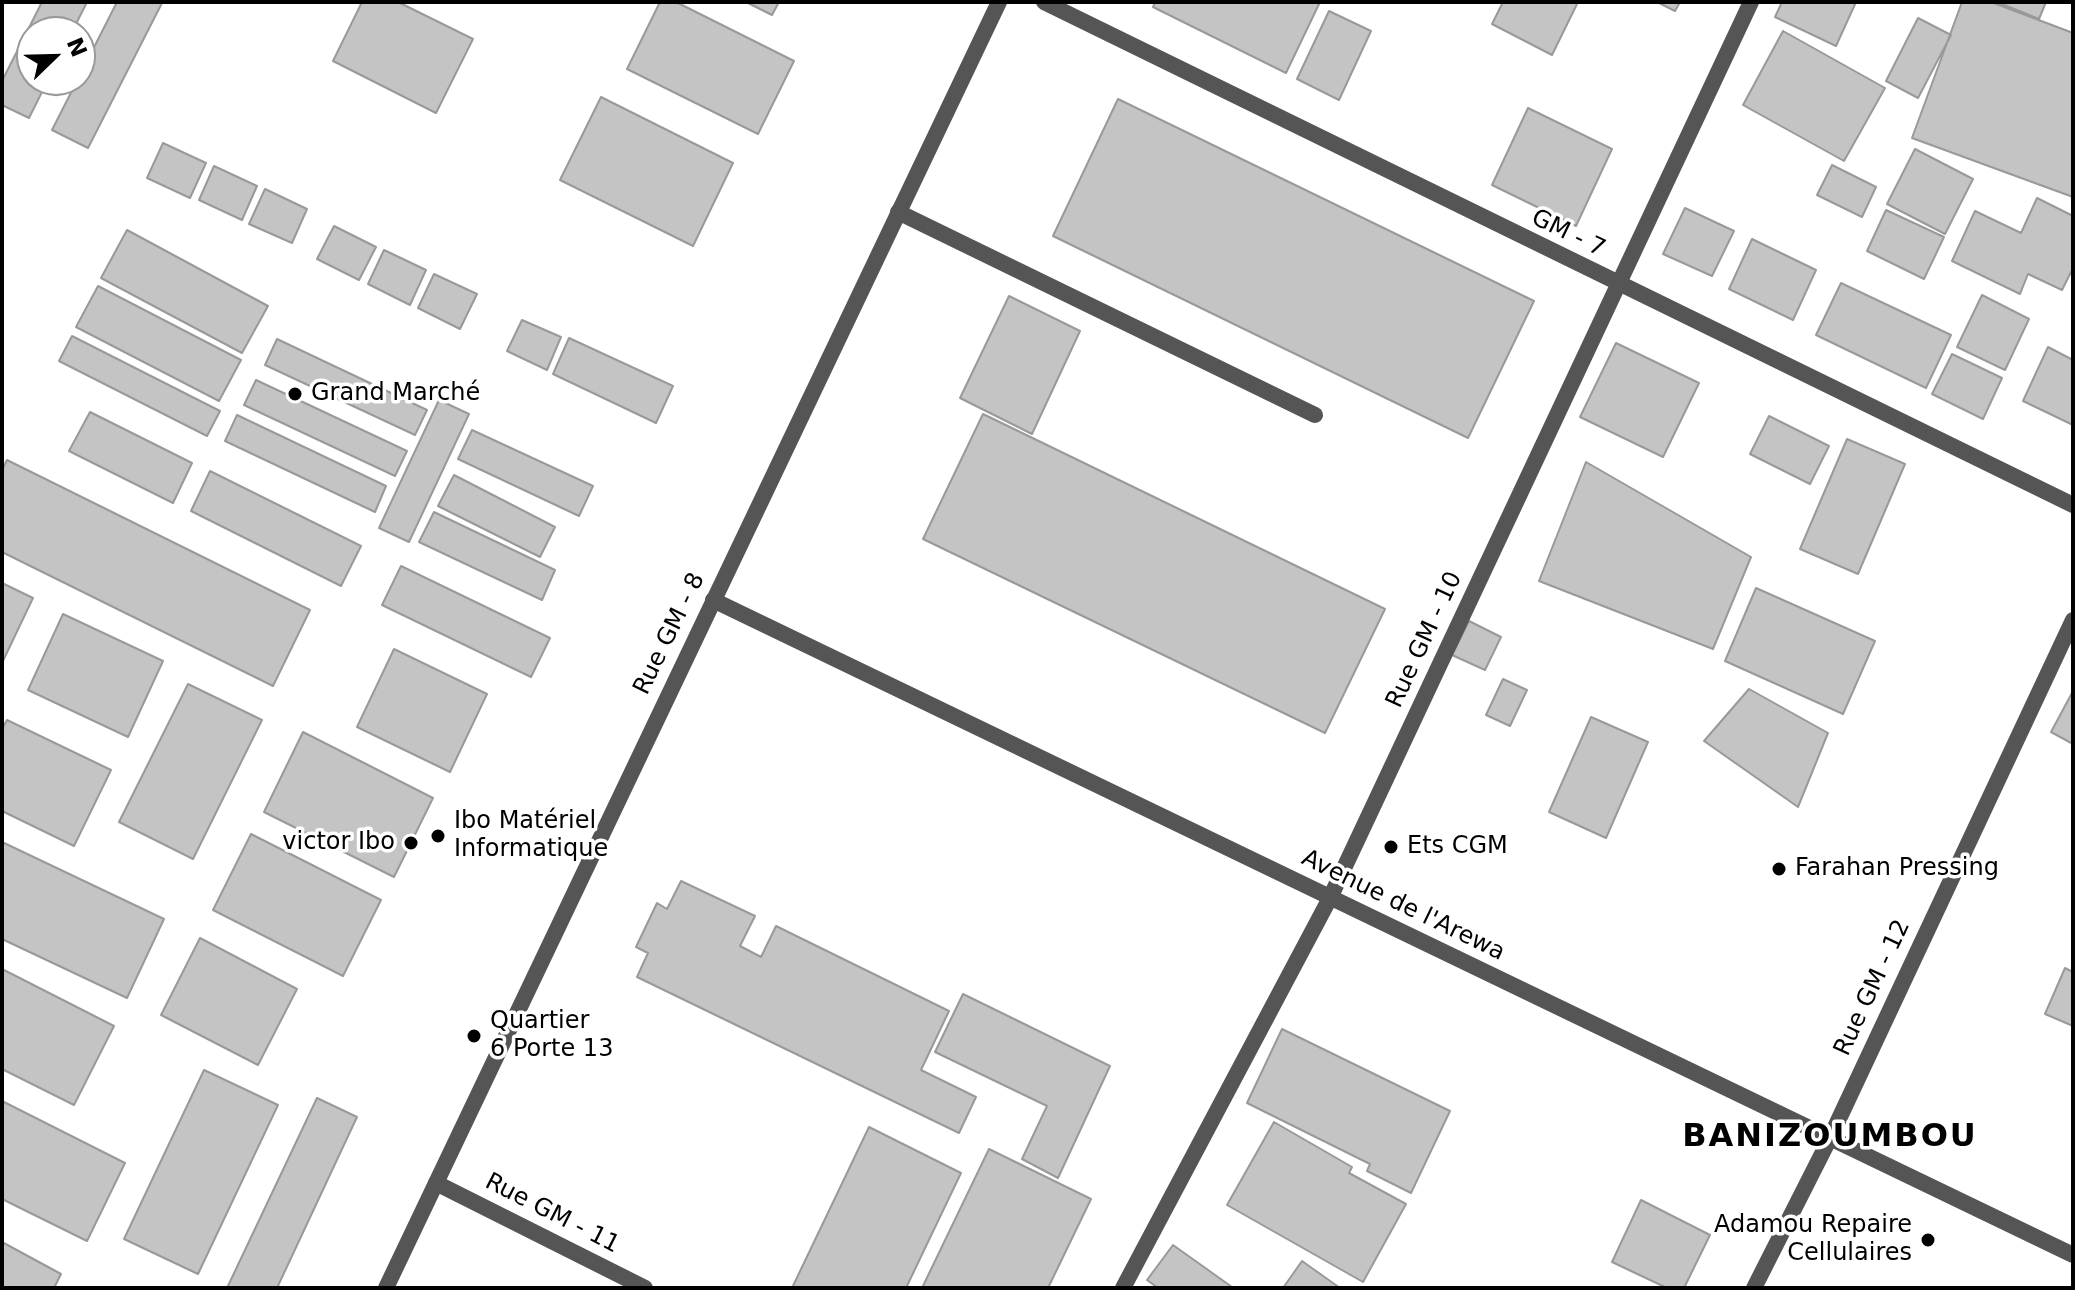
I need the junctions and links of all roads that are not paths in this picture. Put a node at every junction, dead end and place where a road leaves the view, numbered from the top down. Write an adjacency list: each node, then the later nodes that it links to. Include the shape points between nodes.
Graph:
1 (999, 2): 4 (street, Rue GM - 8)
2 (1044, 2): 5 (street, GM - 7)
3 (1751, 2): 5 (street, Rue GM - 10)
4 (898, 212): 6 (street); 8 (street, Rue GM - 8)
5 (1618, 285): 7 (street, GM - 7); 10 (street, Rue GM - 10)
6 (1315, 415)
7 (2073, 505)
8 (713, 600): 10 (street, Avenue de l'Arewa); 12 (street, Rue GM - 8)
9 (2073, 620): 11 (street, Rue GM - 12)
10 (1330, 898): 11 (street, Avenue de l'Arewa); 16 (street, Rue GM - 10)
11 (1830, 1138): 13 (street, Avenue de l'Arewa); 17 (street, Rue GM - 12)
12 (436, 1183): 14 (street, Rue GM - 8); 15 (street, Rue GM - 11)
13 (2073, 1255)
14 (386, 1288)
15 (645, 1288)
16 (1123, 1288)
17 (1754, 1288)

